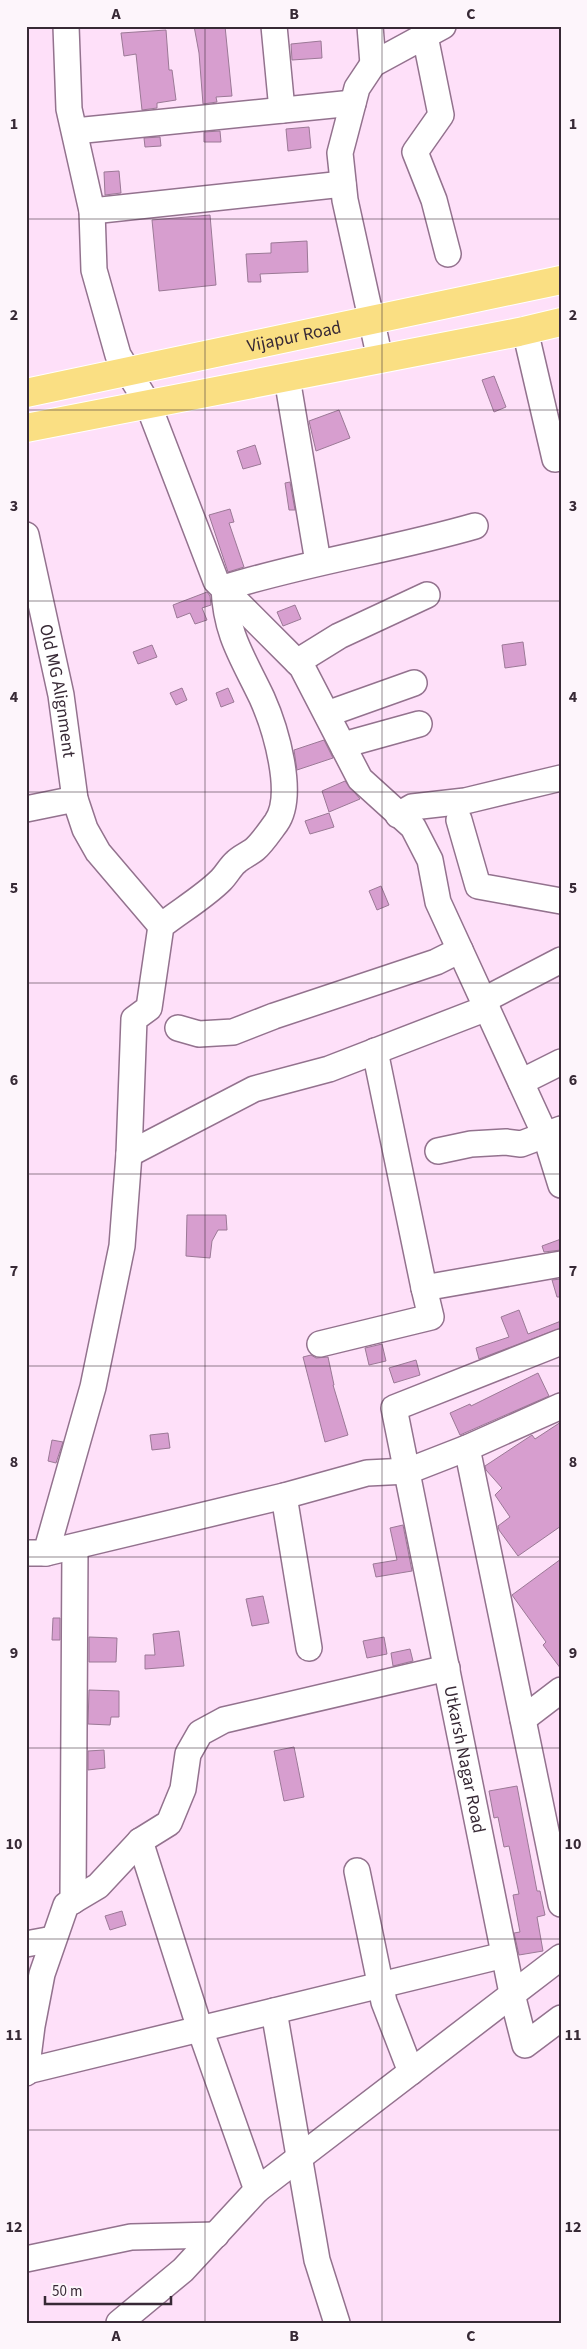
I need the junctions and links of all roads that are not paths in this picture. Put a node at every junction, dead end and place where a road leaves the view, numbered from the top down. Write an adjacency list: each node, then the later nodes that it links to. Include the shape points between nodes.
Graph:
1 (66, 26): 8 (street, via 69,109)
2 (274, 26): 7 (street)
3 (370, 26): 5 (street)
4 (434, 31): 5 (street); 11 (street, via 441,115 415,152 434,200)
5 (373, 64): 6 (street, via 357,88)
6 (353, 103): 7 (street); 9 (street, via 340,153)
7 (282, 110): 8 (street)
8 (75, 132): 10 (street)
9 (344, 184): 10 (street); 13 (street)
10 (92, 210): 17 (street, via 94,270 118,355)
11 (448, 254)
12 (561, 280): 13 (main road, Vijapur Road)
13 (372, 321): 16 (street); 17 (main road, Vijapur Road)
14 (561, 322): 15 (main road)
15 (525, 330): 16 (main road); 22 (street, via 555,459)
16 (380, 359): 18 (main road)
17 (128, 371): 19 (main road, Vijapur Road); 20 (street)
18 (287, 378): 20 (main road); 25 (street)
19 (26, 393)
20 (148, 404): 21 (main road); 26 (street, via 216,581)
21 (26, 428)
22 (561, 458)
23 (475, 526): 25 (street, via 428,540)
24 (26, 535): 34 (street, Old MG Alignment, via 61,695)
25 (318, 562): 26 (street)
26 (224, 588): 28 (street); 39 (street, via 225,612 233,638 274,729 285,794 278,821 255,849)
27 (427, 595): 28 (street, via 339,636)
28 (298, 662): 30 (street)
29 (414, 684): 30 (street)
30 (327, 714): 32 (street)
31 (418, 724): 32 (street, via 354,742)
32 (344, 748): 36 (street, via 360,779)
33 (561, 778): 36 (street, via 465,801 412,808)
34 (75, 799): 35 (street); 39 (street, Old MG Alignment, via 98,852)
35 (26, 809)
36 (398, 814): 40 (street, via 413,827 430,860 438,902)
37 (459, 820): 38 (street, via 478,886)
38 (561, 901)
39 (161, 926): 49 (street, via 149,1008 134,1020)
40 (460, 950): 42 (street); 43 (street, via 436,962 233,1032 199,1034)
41 (561, 960): 42 (street)
42 (486, 1004): 44 (street); 46 (street)
43 (178, 1028)
44 (375, 1051): 49 (street, via 329,1069 254,1089); 52 (street)
45 (561, 1062): 46 (street)
46 (521, 1082): 47 (street)
47 (553, 1133): 48 (street, via 521,1144 471,1144); 50 (street)
48 (438, 1151)
49 (129, 1154): 60 (street, via 122,1246 94,1387)
50 (561, 1185)
51 (561, 1264): 52 (street)
52 (424, 1288): 54 (street, via 431,1317)
53 (561, 1342): 57 (street, Utkarsh Nagar Road, via 394,1408)
54 (320, 1344)
55 (561, 1406): 56 (street)
56 (467, 1448): 57 (street); 64 (street)
57 (408, 1471): 58 (street, via 366,1473); 62 (street, Utkarsh Nagar Road)
58 (284, 1496): 59 (street); 61 (street)
59 (75, 1548): 60 (street); 67 (street)
60 (36, 1553)
61 (309, 1648)
62 (447, 1668): 65 (street, via 224,1720 200,1733 188,1754 183,1789 169,1823); 71 (street, Utkarsh Nagar Road)
63 (561, 1690): 64 (street)
64 (523, 1719): 68 (street)
65 (140, 1842): 67 (street, via 98,1886); 77 (street)
66 (357, 1871): 73 (street)
67 (73, 1901): 69 (street, via 66,1905)
68 (561, 1904)
69 (54, 1940): 70 (street); 78 (street, via 42,1974)
70 (26, 1944)
71 (504, 1955): 73 (street); 74 (street, Utkarsh Nagar Road)
72 (561, 1957): 74 (street)
73 (380, 1985): 75 (street); 79 (street)
74 (512, 1994): 76 (street, Utkarsh Nagar Road, via 525,2045); 79 (street)
75 (274, 2011): 77 (street); 80 (street)
76 (561, 2018)
77 (200, 2029): 78 (street); 81 (street)
78 (26, 2072)
79 (411, 2072): 80 (street)
80 (300, 2157): 81 (street); 85 (street, via 316,2260)
81 (257, 2190): 82 (street)
82 (216, 2234): 83 (street, via 131,2237); 84 (street, via 183,2270)
83 (26, 2258)
84 (120, 2323)
85 (337, 2323)

